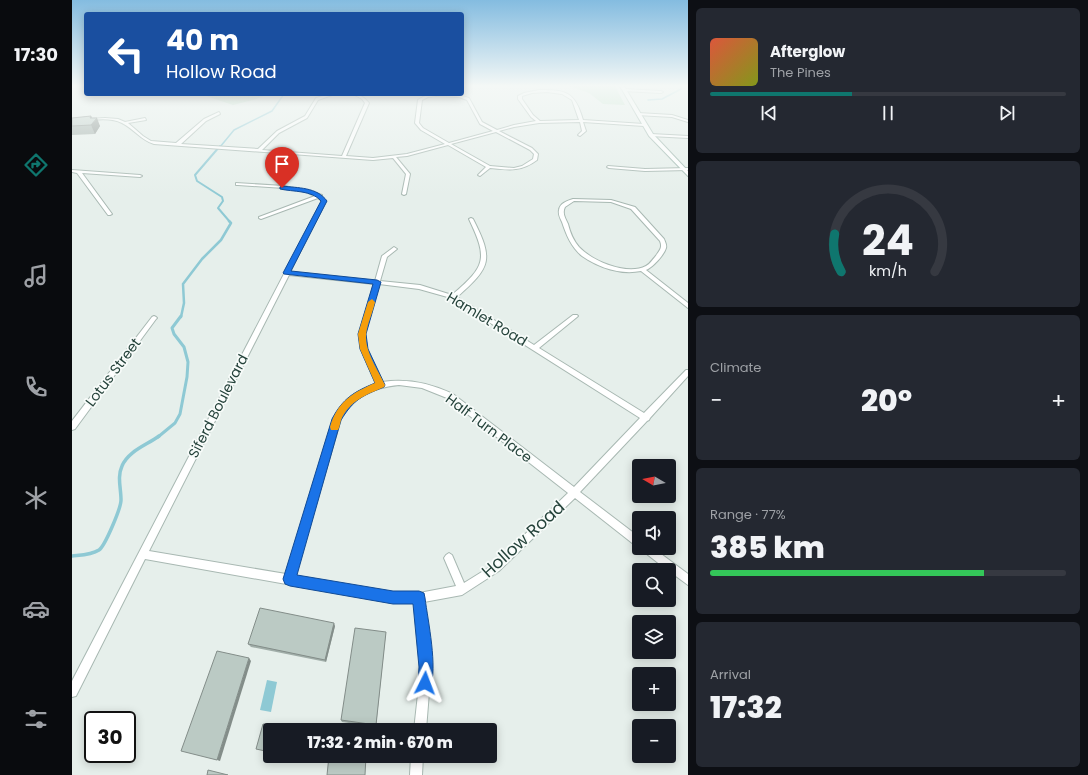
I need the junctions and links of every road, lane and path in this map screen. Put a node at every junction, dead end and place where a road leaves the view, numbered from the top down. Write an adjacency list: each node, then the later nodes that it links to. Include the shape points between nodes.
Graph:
1 (121, 122): 11 (street)
2 (129, 122): 11 (street)
3 (203, 122): 18 (street)
4 (295, 122): 19 (street, via 278,132)
5 (358, 122): 21 (street)
6 (417, 122): 17 (street, via 422,129)
7 (481, 122): 13 (street)
8 (538, 122): 13 (street)
9 (580, 122): 14 (street, via 584,131)
10 (605, 122): 12 (street)
11 (125, 123): 18 (street, via 145,141)
12 (644, 124): 15 (main road)
13 (496, 131): 17 (street); 22 (street, via 534,152 536,157 523,167 509,170)
14 (580, 135)
15 (651, 135): 16 (street); 25 (main road)
16 (688, 137)
17 (448, 144): 20 (street); 22 (street)
18 (177, 145): 19 (street)
19 (259, 151): 21 (street)
20 (394, 157): 21 (street); 30 (street, via 408,174)
21 (343, 158)
22 (489, 167): 27 (street)
23 (609, 167): 25 (street)
24 (72, 171): 26 (street)
25 (687, 171)
26 (79, 172): 28 (street); 32 (street)
27 (480, 175)
28 (140, 176)
29 (238, 184): 31 (street, via 297,189)
30 (404, 194)
31 (320, 196): 33 (street); 39 (street, Siferd Boulevard, via 324,201)
32 (110, 214)
33 (261, 218)
34 (471, 219): 41 (street, via 482,240 484,259 474,279)
35 (394, 250): 40 (street, via 385,256)
36 (584, 254): 37 (street); 38 (street, via 621,270); 38 (street, via 574,243 562,214 563,203 582,200 625,204 638,212 665,245 649,267)
37 (576, 257)
38 (642, 269): 42 (street)
39 (286, 273): 40 (street, Hamlet Road); 52 (street, Siferd Boulevard)
40 (377, 282): 41 (street, Hamlet Road, via 420,287); 47 (street, via 362,334 364,349)
41 (453, 297): 45 (street, Hamlet Road)
42 (688, 306)
43 (575, 316): 45 (street)
44 (154, 318): 49 (street, Lotus Street)
45 (535, 348): 48 (street, Hamlet Road)
46 (688, 372): 48 (street, Hollow Road)
47 (380, 385): 50 (street, Half Turn Place, via 418,384 450,396); 55 (street, Half Turn Place, via 359,393 347,404 337,419)
48 (646, 418): 50 (street, Hollow Road)
49 (72, 427)
50 (574, 493): 51 (street, Half Turn Place); 57 (street, Hollow Road, via 496,568)
51 (632, 538)
52 (142, 554): 55 (street, Hollow Road); 59 (street, Siferd Boulevard)
53 (655, 555): 56 (street)
54 (449, 558): 57 (street)
55 (290, 579): 58 (street, Hollow Road, via 393,598)
56 (688, 580)
57 (462, 590): 58 (street, Hollow Road)
58 (419, 598): 60 (street, via 426,667)
59 (72, 692)
60 (421, 723)
61 (417, 763): 62 (street)
62 (416, 775)

